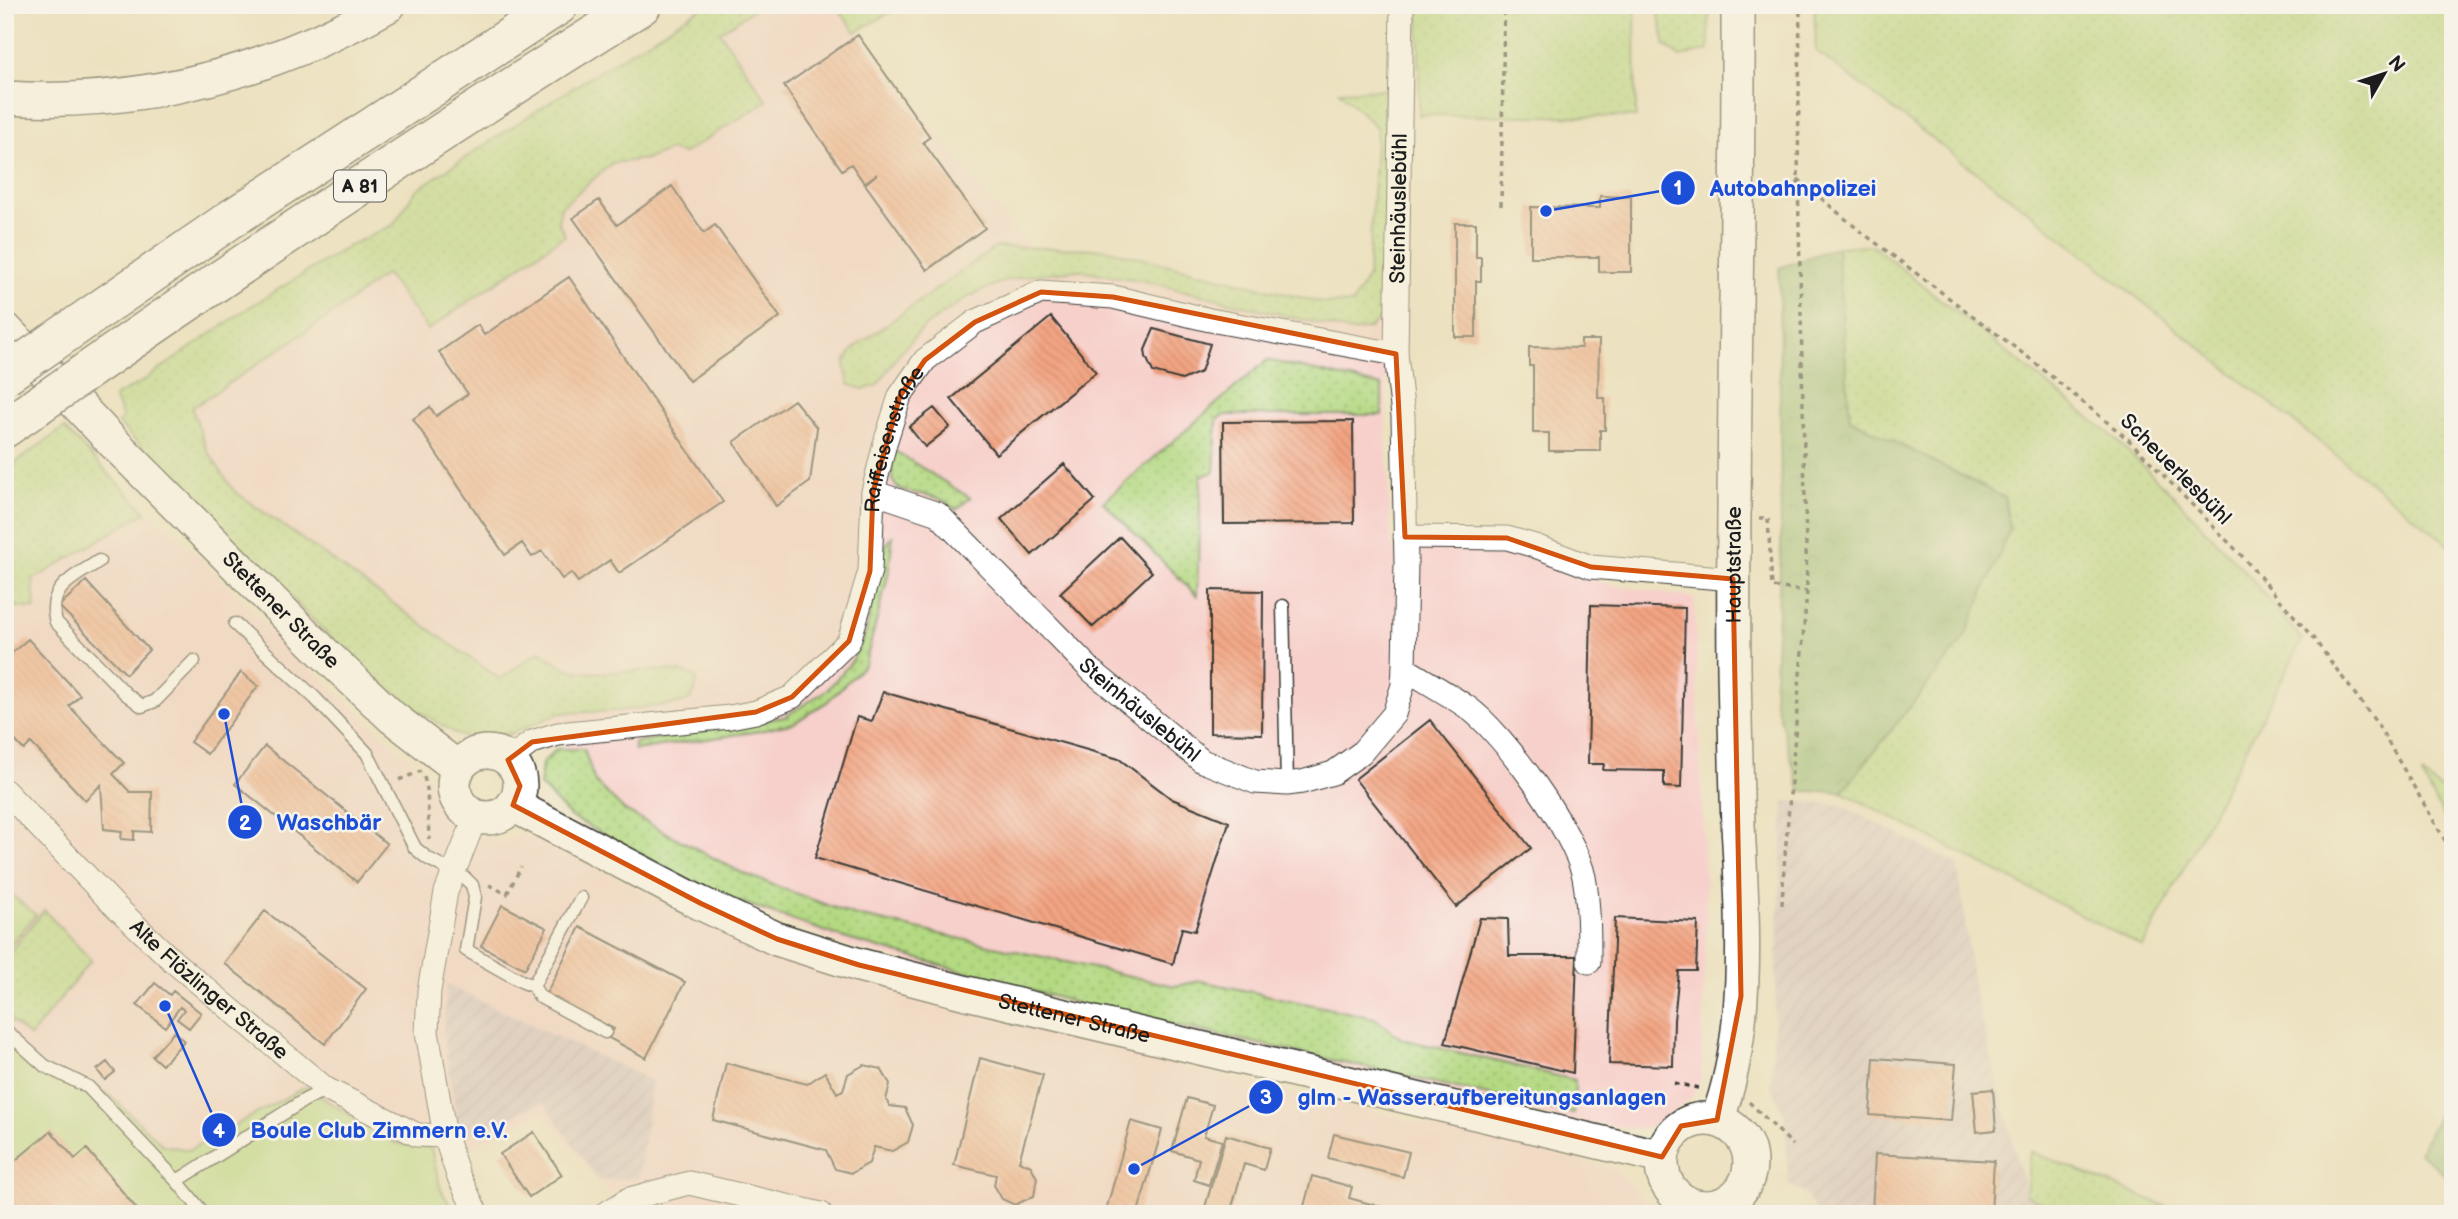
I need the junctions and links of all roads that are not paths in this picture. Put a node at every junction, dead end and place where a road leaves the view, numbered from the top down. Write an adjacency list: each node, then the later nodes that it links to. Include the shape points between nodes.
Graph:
1 (389, 5): 6 (street, via 302,50 190,84 113,97)
2 (559, 5): 9 (highway, A 81, bridge)
3 (642, 5): 10 (highway, A 81, bridge, via 255,255)
4 (1402, 5): 8 (street, Steinhäuslebühl)
5 (1738, 5): 14 (street, Hauptstraße)
6 (5, 98)
7 (5, 329): 20 (street, Stettener Straße, via 334,662 392,717)
8 (1396, 355): 11 (street, Raiffeisenstraße, via 1113,298 1041,292 975,322 925,360 900,396); 12 (street, Steinhäuslebühl, via 1404,416)
9 (5, 375)
10 (5, 428)
11 (873, 492): 19 (street, Raiffeisenstraße, via 870,571 851,636 792,697 730,717 558,734 532,742); 21 (street, Steinhäuslebühl, via 938,514 1078,660 1202,761 1255,782)
12 (1405, 537): 14 (street, via 1507,538 1591,567); 18 (street, Steinhäuslebühl)
13 (99, 561): 17 (lane, via 58,590 52,607 57,622 91,658 142,706 155,701)
14 (1733, 579): 32 (street, Hauptstraße, via 1741,996 1732,1066)
15 (1283, 606): 21 (lane)
16 (235, 624): 25 (lane, via 366,752 415,848)
17 (194, 661)
18 (1404, 668): 21 (street, Steinhäuslebühl, via 1394,714 1361,753 1333,773); 27 (street, via 1469,708 1490,727 1565,829 1584,875)
19 (508, 760): 20 (street, via 487,752 475,754); 23 (street, via 520,786)
20 (458, 768): 24 (street, via 456,797)
21 (1287, 784)
22 (5, 791): 31 (street, Alte Flözlinger Straße, via 174,962)
23 (513, 805): 24 (street, via 497,817); 34 (street, Stettener Straße, via 777,939 967,993)
24 (476, 816): 25 (street)
25 (454, 872): 28 (lane, via 472,885 475,897 466,950); 33 (street, via 438,935 427,1032)
26 (581, 898): 28 (lane)
27 (1589, 962)
28 (533, 986): 30 (lane, via 540,997)
29 (5, 1030): 35 (lane, via 46,1066 88,1087)
30 (605, 1032)
31 (326, 1089): 33 (street, Alte Flözlinger Straße, via 417,1135); 35 (lane)
32 (1717, 1120): 34 (street, via 1704,1118 1681,1126 1671,1134); 36 (street, via 1737,1131 1751,1164 1738,1195)
33 (445, 1136): 38 (street)
34 (1661, 1157): 36 (street, via 1667,1186 1676,1197 1689,1205)
35 (177, 1181): 37 (lane)
36 (1719, 1210)
37 (204, 1214)
38 (477, 1214)
39 (605, 1214): 40 (street, via 629,1199 689,1183)
40 (821, 1214)

